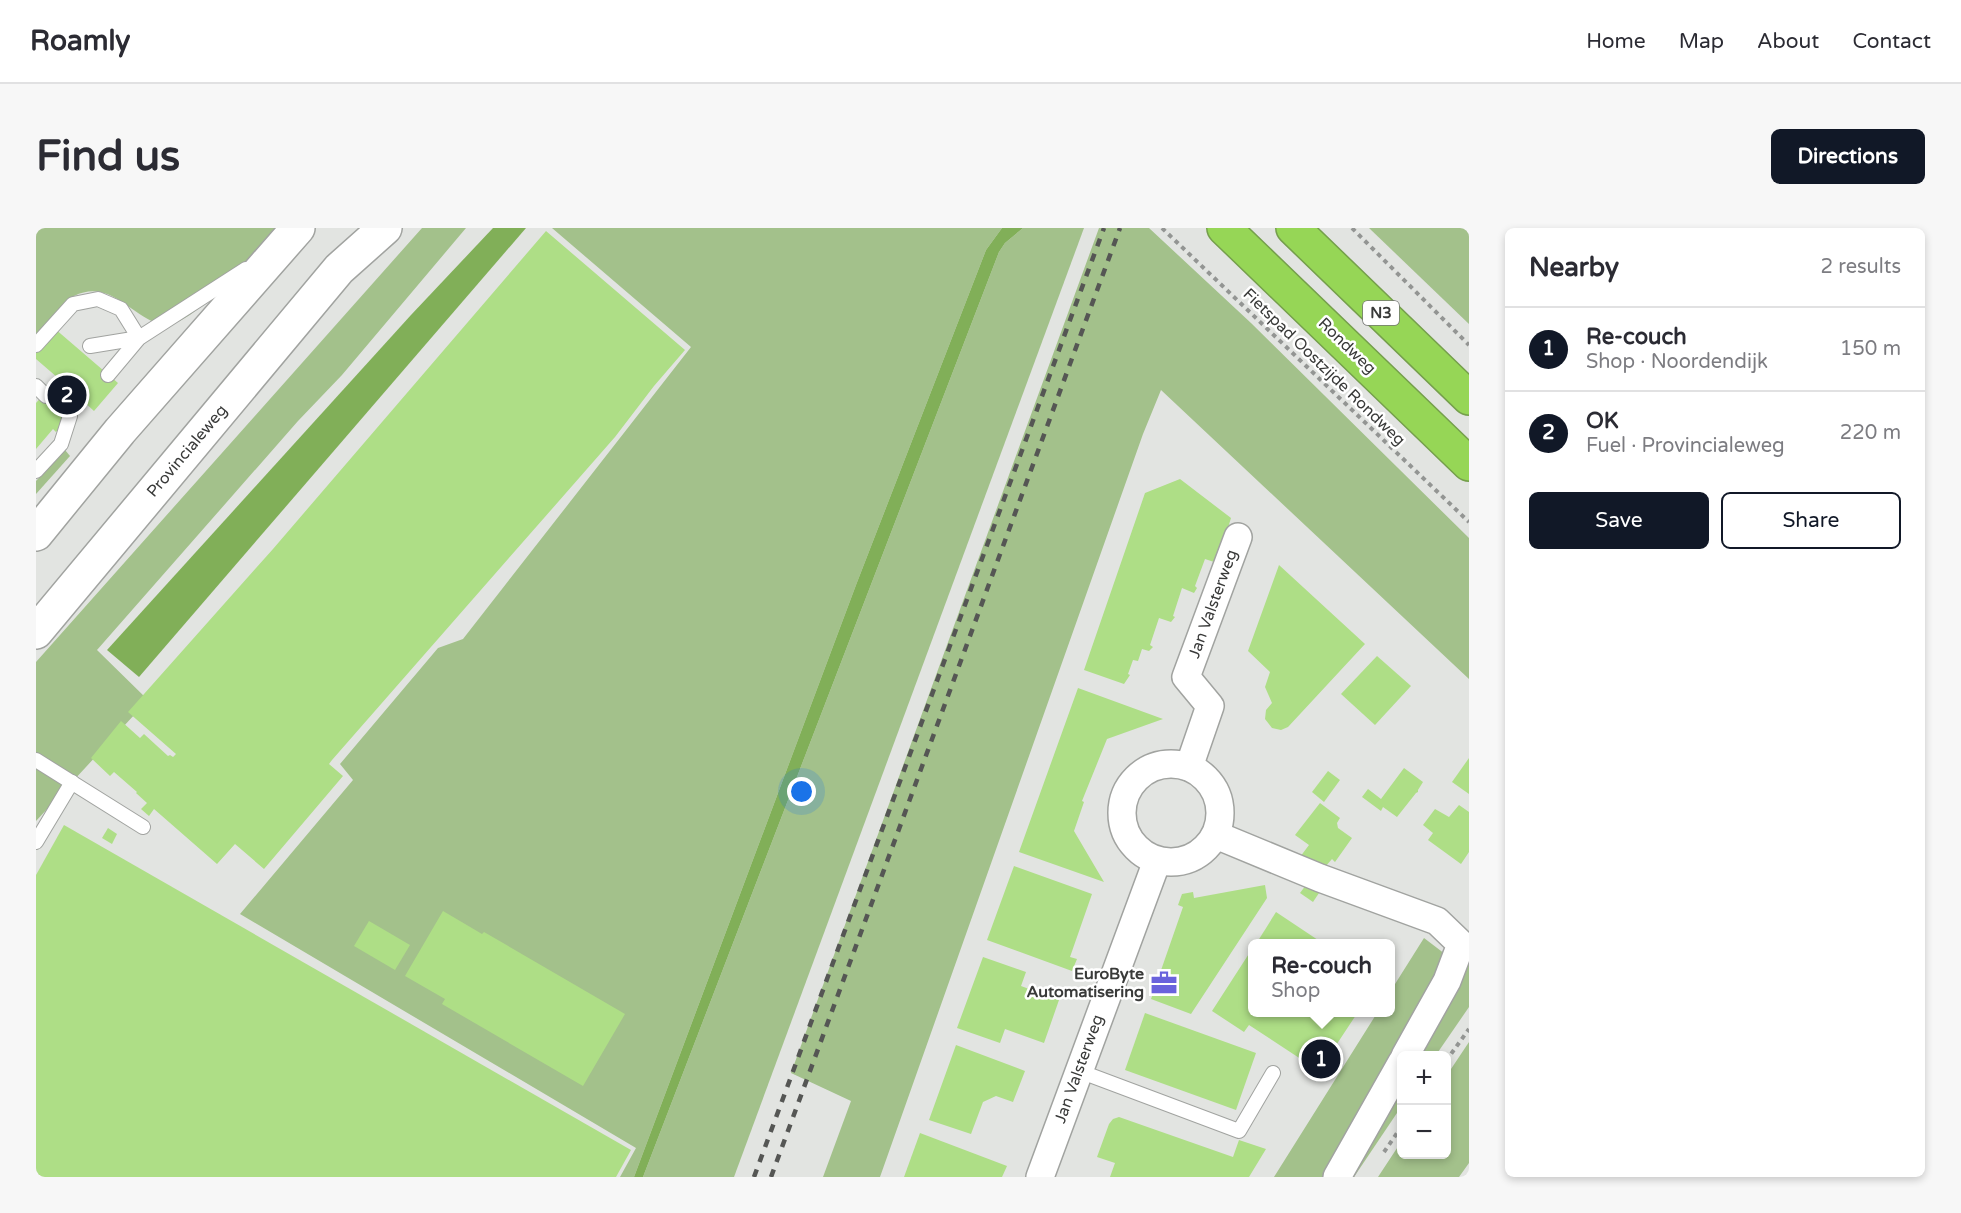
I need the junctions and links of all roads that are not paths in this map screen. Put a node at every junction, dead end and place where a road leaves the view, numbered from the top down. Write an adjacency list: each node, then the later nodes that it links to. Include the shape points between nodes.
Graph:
1 (371, 228): 6 (main road, Provincialeweg)
2 (385, 228): 6 (main road, Provincialeweg)
3 (1293, 228): 11 (highway, N3)
4 (1230, 234): 13 (highway, Rondweg)
5 (290, 238): 7 (lane); 15 (main road, via 120,431)
6 (339, 270): 17 (main road, Provincialeweg)
7 (140, 338): 8 (lane, via 121,309 98,299 73,304); 9 (lane); 10 (lane)
8 (36, 345)
9 (90, 346)
10 (108, 375)
11 (1469, 398)
12 (70, 416): 14 (lane, via 61,444)
13 (1469, 464)
14 (36, 471)
15 (36, 534)
16 (1238, 537): 19 (street, Jan Valsterweg, via 1186,677 1210,706)
17 (36, 632)
18 (36, 760): 20 (lane)
19 (1189, 767): 22 (street, via 1212,786 1219,802); 24 (street, via 1158,766 1134,781 1127,793 1122,820 1126,833 1133,845)
20 (72, 782): 21 (lane); 23 (lane)
21 (143, 827)
22 (1216, 835): 24 (street, via 1191,859 1174,863); 25 (street, via 1437,921 1461,944 1447,981)
23 (36, 842)
24 (1156, 861): 27 (street, Jan Valsterweg)
25 (1408, 1051)
26 (1397, 1069): 30 (street)
27 (1079, 1071): 28 (lane, via 1239,1131); 29 (street, Jan Valsterweg)
28 (1273, 1073)
29 (1040, 1177)
30 (1337, 1177)

